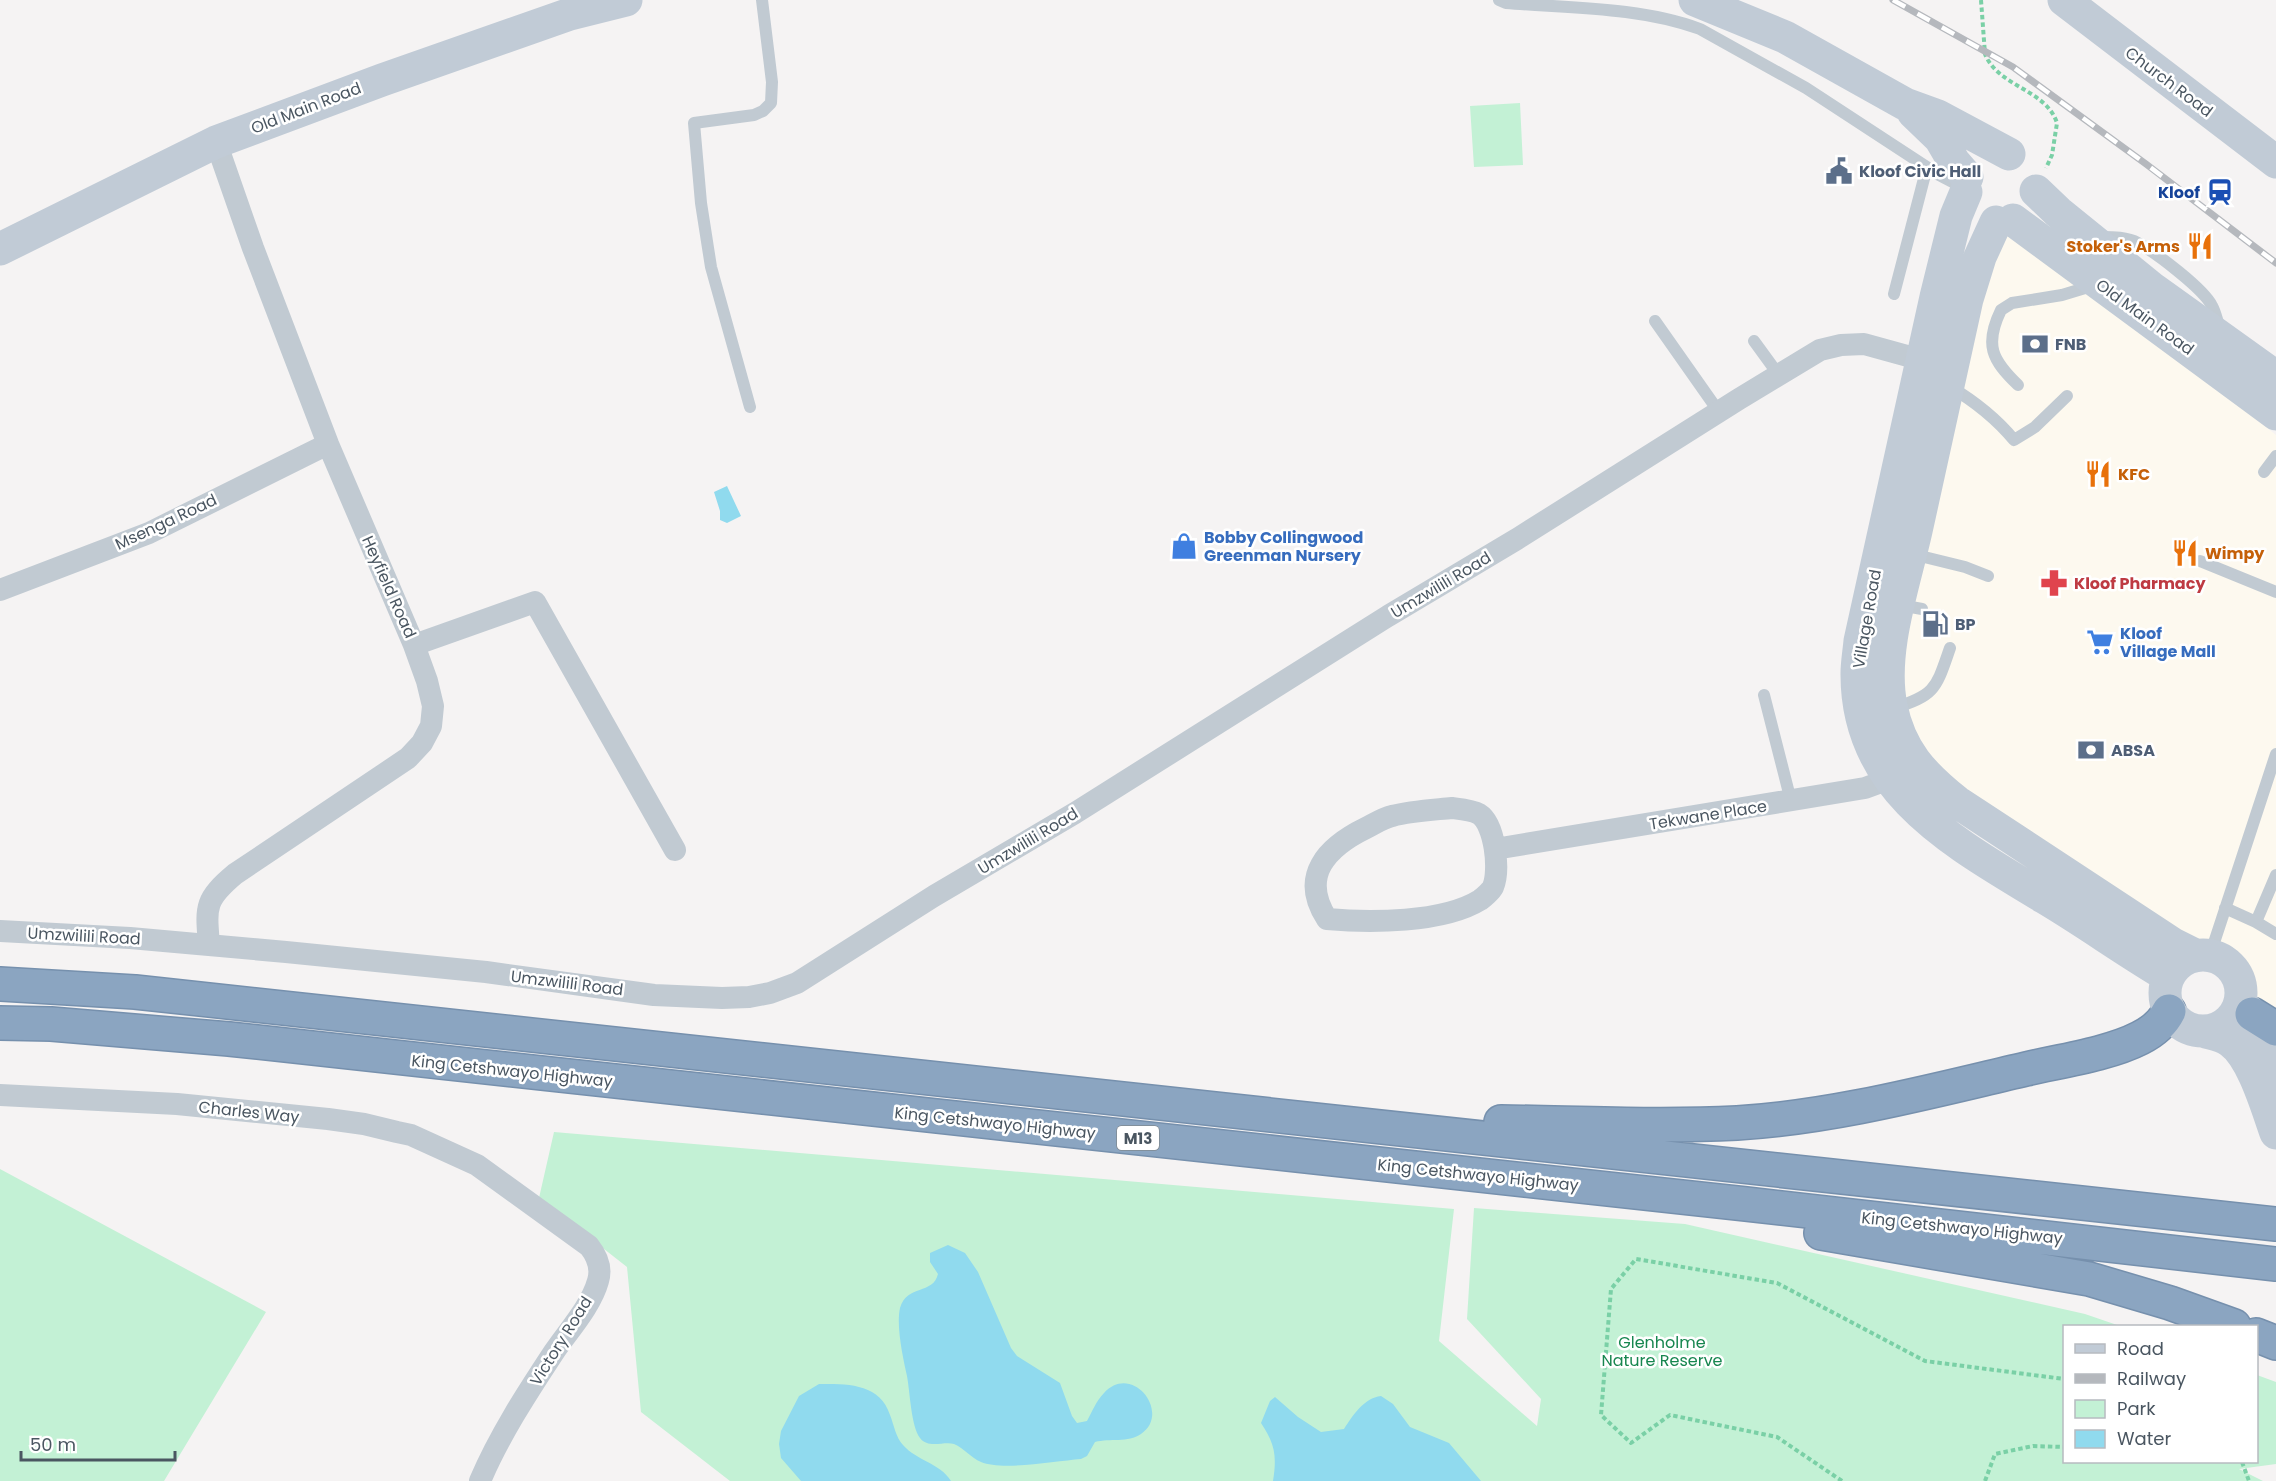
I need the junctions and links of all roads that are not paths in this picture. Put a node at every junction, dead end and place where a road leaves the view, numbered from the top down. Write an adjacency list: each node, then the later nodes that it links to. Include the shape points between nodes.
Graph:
1 (626, 0): 7 (street, Old Main Road, via 559,18)
2 (762, 0): 25 (lane, via 771,103 754,115 694,123 711,267)
3 (1499, 0): 10 (lane, via 1619,12 1700,28 1806,88)
4 (1695, 0): 6 (street, via 1785,37)
5 (2064, 0): 9 (street, Church Road)
6 (1905, 104): 8 (street, via 1938,116); 11 (street, via 1940,138)
7 (216, 142): 14 (street, Old Main Road); 28 (street, Heyfield Road)
8 (2009, 154): 11 (street, via 1980,159); 12 (street, via 2026,163)
9 (2276, 162)
10 (1927, 167): 11 (lane); 16 (lane)
11 (1966, 186): 13 (street, via 1968,201 1979,215); 19 (street, Village Road)
12 (2036, 186): 13 (street, via 2029,209); 21 (street, Old Main Road, via 2046,201 2153,289)
13 (2004, 221): 15 (street, Old Main Road); 23 (street, Village Road, via 1980,257)
14 (0, 249)
15 (2100, 284): 22 (lane, via 2012,303 2001,310 1993,354); 27 (street, Old Main Road)
16 (1894, 294)
17 (1655, 321): 26 (lane)
18 (1754, 341): 20 (lane)
19 (1922, 360): 20 (street, Umzwilili Road, via 1852,343 1820,350); 23 (street); 41 (street, Village Road, via 1866,613 1857,674 1867,735)
20 (1778, 374): 26 (street, Umzwilili Road)
21 (2276, 377)
22 (2018, 385)
23 (1948, 386): 24 (lane, via 1967,396 2014,440 2035,427); 31 (street, Village Road)
24 (2067, 396)
25 (750, 407)
26 (1719, 412): 50 (street, Umzwilili Road, via 1076,813 782,989 749,997 654,995 486,972)
27 (2276, 414)
28 (327, 444): 34 (street, Msenga Road, via 149,533); 36 (street, Heyfield Road)
29 (2276, 456): 30 (lane)
30 (2264, 472)
31 (1911, 553): 33 (lane); 39 (street, Village Road, via 1910,607 1889,669)
32 (2200, 561): 35 (lane)
33 (1988, 576)
34 (0, 590)
35 (2276, 592)
36 (414, 645): 44 (street, via 535,602); 50 (street, Heyfield Road, via 433,706 426,738 408,758 226,881 215,892 206,912)
37 (1950, 648): 39 (lane, via 1933,690)
38 (1764, 694): 42 (lane)
39 (1892, 709): 41 (street, Village Road, via 1901,737)
40 (2276, 754): 46 (lane)
41 (1903, 773): 42 (street, Tekwane Place, via 1865,788); 51 (street, Village Road, via 1929,780 2173,944); 52 (street, Village Road, via 1919,813 1969,851)
42 (1791, 801): 43 (street, Tekwane Place)
43 (1495, 849): 43 (street, via 1489,824 1478,813 1452,808 1390,816 1345,838 1320,864 1315,891 1319,907 1327,919 1350,922 1425,918 1462,907 1480,900 1492,887)
44 (675, 850)
45 (2276, 875): 47 (lane)
46 (2225, 908): 47 (lane); 51 (lane)
47 (2256, 922): 49 (lane)
48 (0, 931): 50 (street, Umzwilili Road)
49 (2276, 934)
50 (210, 945)
51 (2203, 955): 52 (street, via 2179,963); 55 (street, via 2220,958 2235,971)
52 (2168, 976): 54 (street, via 2165,1000)
53 (0, 984): 60 (highway, M13, via 159,995)
54 (2169, 1011): 57 (street, via 2178,1022); 60 (highway, via 2151,1032 2110,1049 1858,1107 1794,1117 1679,1125)
55 (2256, 1016): 57 (street); 58 (street, via 2273,1050)
56 (0, 1023): 63 (highway, King Cetshwayo Highway / M13, via 229,1039)
57 (2203, 1031): 61 (street, via 2228,1039 2242,1055)
58 (2276, 1067)
59 (0, 1095): 62 (street, Charles Way, via 177,1104 364,1124 411,1136 466,1159)
60 (1281, 1117): 64 (highway, M13)
61 (2276, 1133)
62 (487, 1173): 69 (street, Victory Road, via 589,1246 598,1263 599,1279 523,1402)
63 (1668, 1196): 65 (highway, King Cetshwayo Highway / M13); 66 (highway, via 1803,1230 2089,1279)
64 (2276, 1224)
65 (2276, 1264)
66 (2231, 1325)
67 (2258, 1336): 68 (highway)
68 (2276, 1343)
69 (480, 1481)

